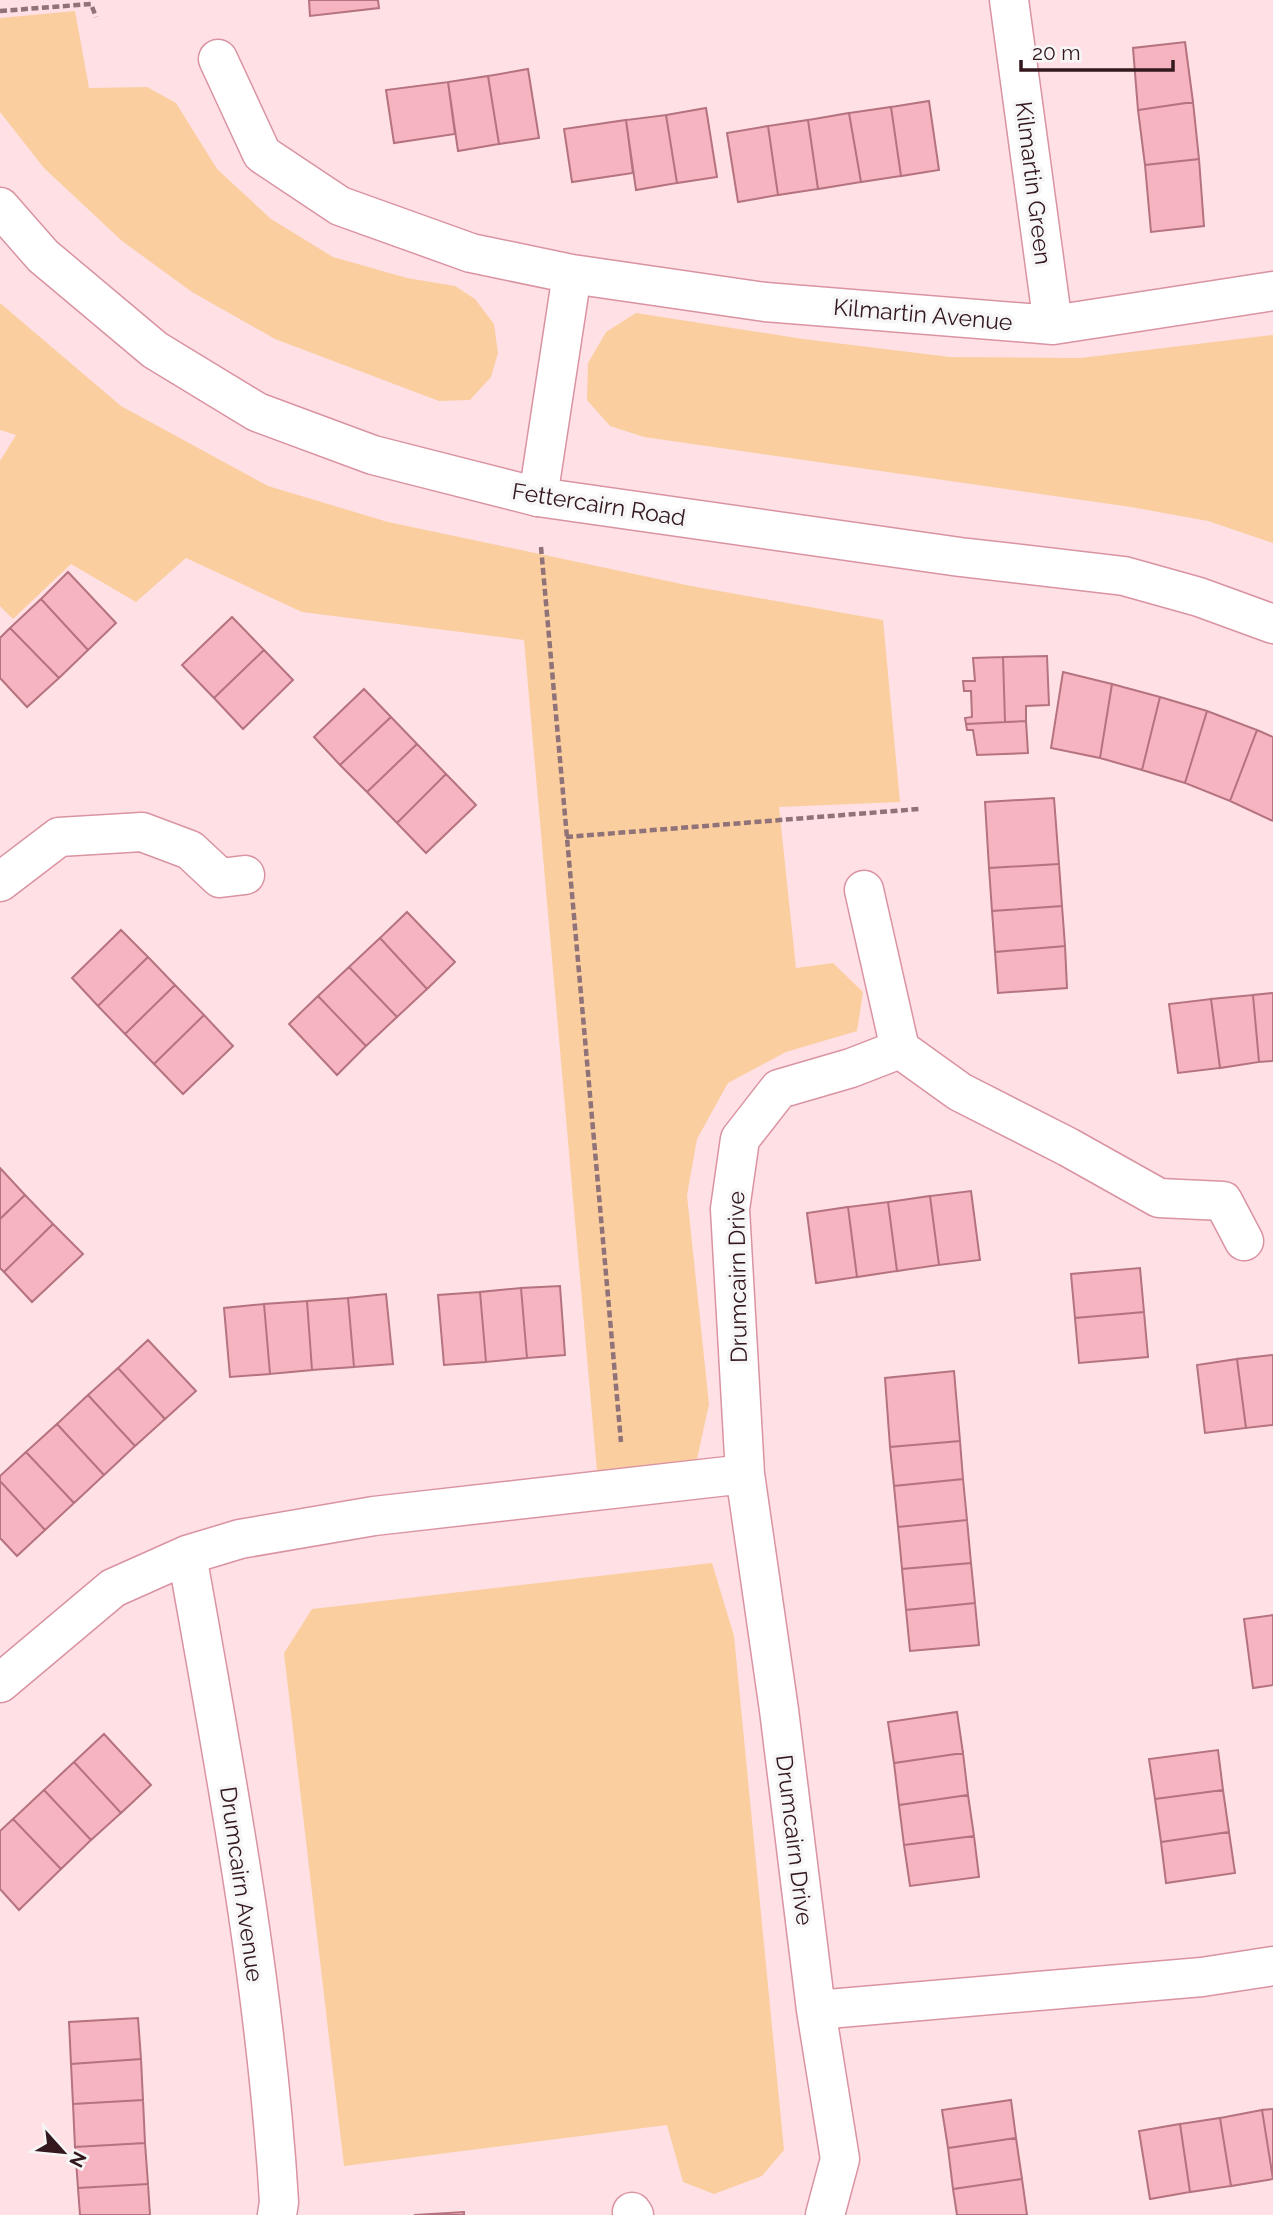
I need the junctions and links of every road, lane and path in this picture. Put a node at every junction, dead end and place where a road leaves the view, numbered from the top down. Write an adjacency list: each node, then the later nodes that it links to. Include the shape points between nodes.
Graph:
1 (1009, 0): 8 (street, Kilmartin Green)
2 (0, 11): 3 (path, via 91,4)
3 (96, 17)
4 (218, 59): 6 (street, Kilmartin Avenue, via 262,154 340,206 471,253)
5 (0, 207): 9 (street, Fettercairn Road, via 43,256 155,350 257,412 373,456)
6 (572, 274): 8 (street, Kilmartin Avenue, via 765,302); 9 (street)
7 (1273, 290): 8 (street, Kilmartin Avenue)
8 (1053, 325)
9 (538, 497): 11 (street, Fettercairn Road, via 1124,576)
10 (541, 547): 13 (path)
11 (1273, 624)
12 (919, 808): 13 (path)
13 (566, 837): 19 (path)
14 (245, 875): 15 (street, via 220,878 190,850 142,832 59,837)
15 (0, 882)
16 (864, 890): 17 (street)
17 (900, 1049): 18 (street, via 960,1092 1159,1198 1223,1201); 20 (street, Drumcairn Drive, via 779,1089 740,1139 730,1209)
18 (1244, 1241)
19 (622, 1452)
20 (744, 1474): 21 (street, via 374,1516 240,1539); 24 (street, Drumcairn Drive)
21 (187, 1555): 22 (street, via 113,1588); 25 (street, Drumcairn Avenue, via 239,1845 272,2098)
22 (0, 1683)
23 (1273, 1966): 24 (street, via 1202,1977)
24 (816, 2010): 26 (street, Drumcairn Drive, via 840,2159)
25 (277, 2215)
26 (825, 2215)

